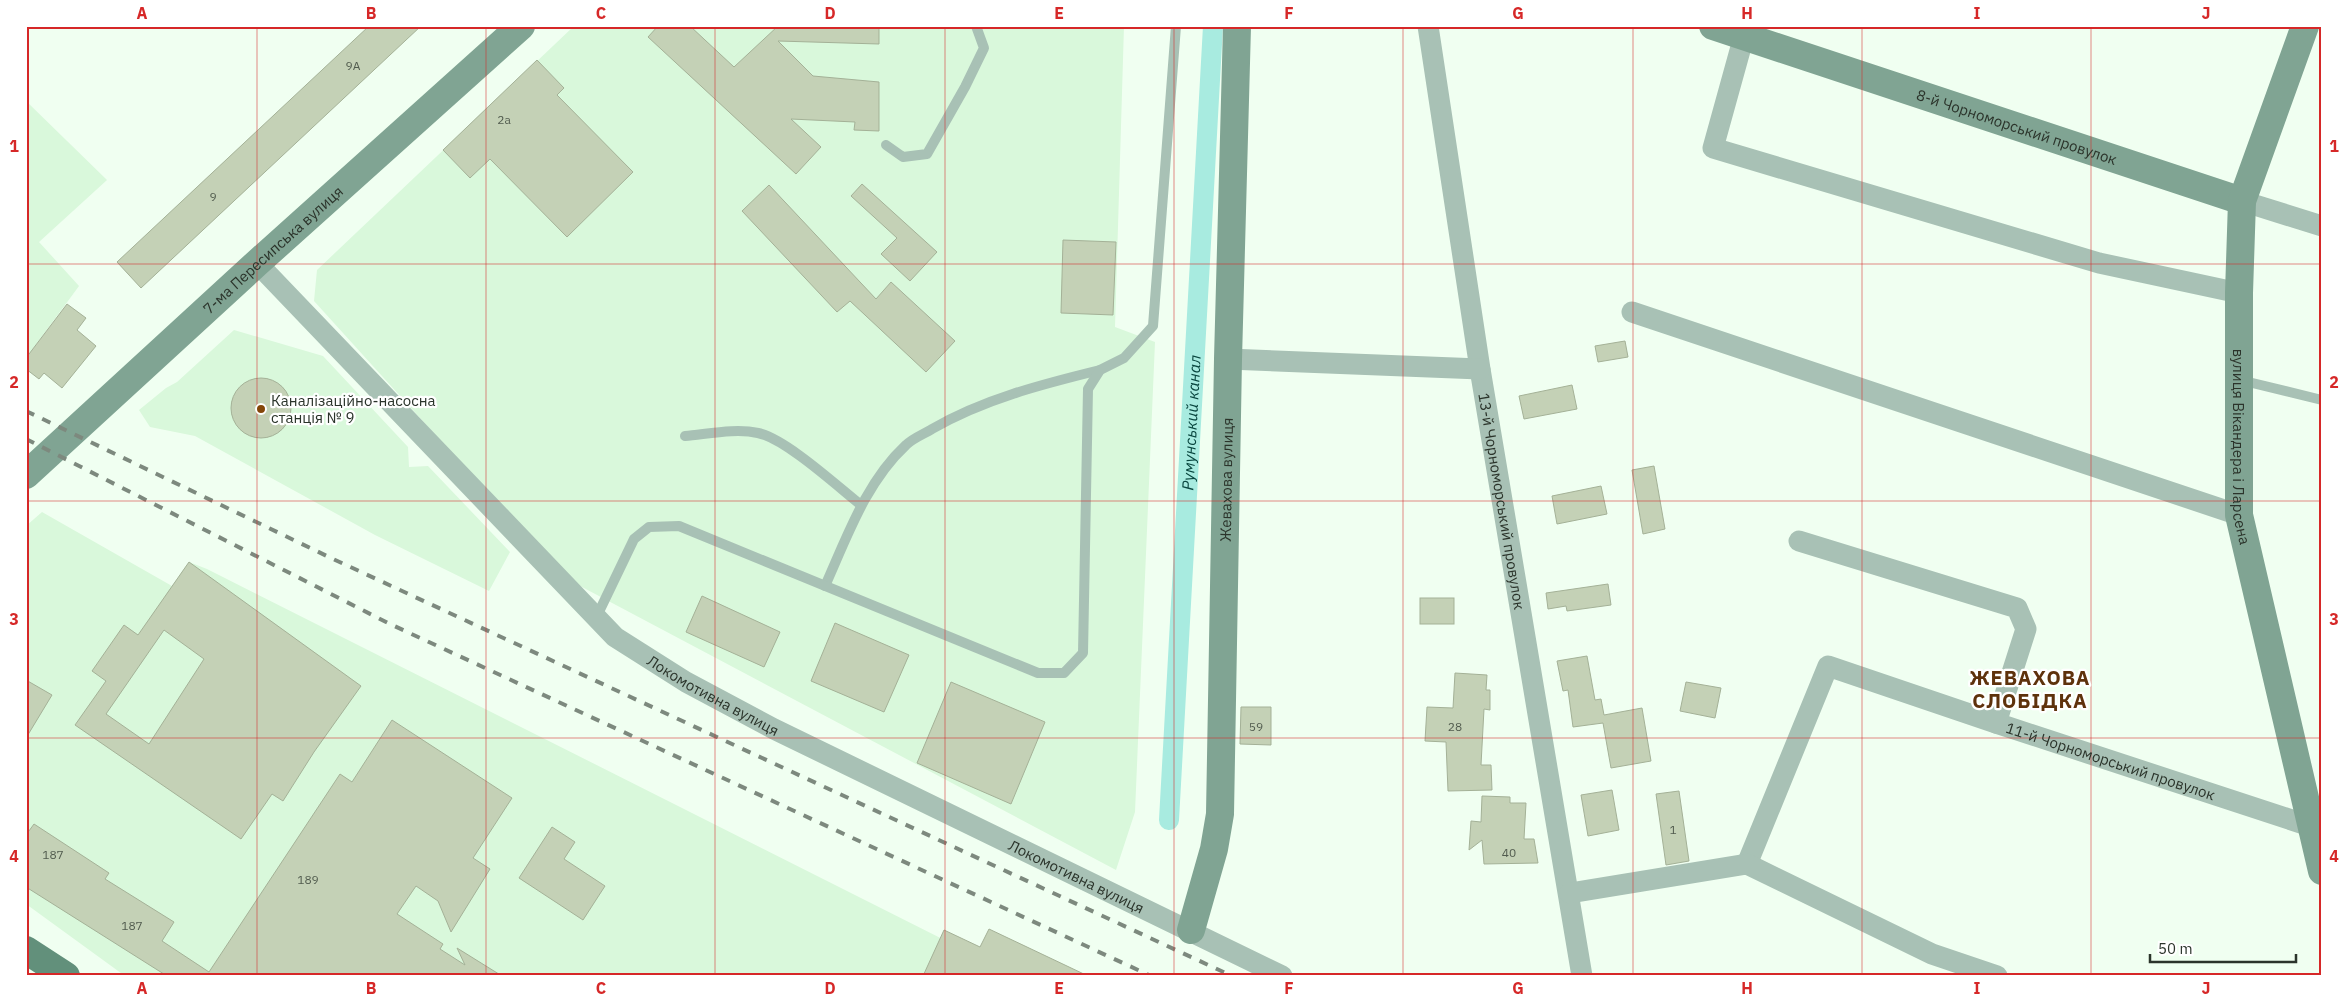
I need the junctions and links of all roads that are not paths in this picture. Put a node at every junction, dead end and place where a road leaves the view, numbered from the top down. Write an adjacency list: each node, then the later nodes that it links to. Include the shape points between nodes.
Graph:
1 (521, 26): 12 (street, 7-ма Пересипська вулиця)
2 (976, 26): 9 (lane, via 984,48 927,154 902,157)
3 (1176, 26): 17 (lane, via 1153,326 1124,358)
4 (1237, 26): 15 (street, Жевахова вулиця)
5 (1428, 26): 16 (street, 13-й Чорноморський провулок)
6 (1713, 26): 8 (street, 8-й Чорноморський провулок)
7 (2305, 26): 10 (street, вулиця Вікандера і Ларсена)
8 (1744, 36): 10 (street, 8-й Чорноморський провулок); 13 (street, via 1713,148 2099,263)
9 (886, 145)
10 (2242, 201): 11 (street, 8-й Чорноморський провулок); 13 (street, вулиця Вікандера і Ларсена)
11 (2322, 226)
12 (257, 263): 21 (street, 7-ма Пересипська вулиця); 26 (street, Локомотивна вулиця)
13 (2239, 293): 18 (street, вулиця Вікандера і Ларсена)
14 (1632, 312): 23 (street)
15 (1228, 359): 16 (street); 32 (street, Жевахова вулиця, via 1220,814)
16 (1480, 369): 31 (street, 13-й Чорноморський провулок)
17 (1100, 370): 22 (lane, via 1030,387 951,418 907,444 884,470); 25 (lane, via 1088,389 1083,653 1064,673 1038,673)
18 (2239, 380): 19 (lane); 23 (street, вулиця Вікандера і Ларсена)
19 (2322, 400)
20 (685, 436): 22 (lane, via 758,433 781,442)
21 (26, 475)
22 (861, 506): 25 (lane)
23 (2239, 515): 28 (street, вулиця Вікандера і Ларсена)
24 (1799, 541): 27 (street, via 2017,608 2026,629)
25 (824, 586): 26 (lane, via 679,526 649,527 634,539)
26 (596, 618): 32 (street, Локомотивна вулиця, via 615,637 686,682 774,729)
27 (1996, 723): 28 (street, 11-й Чорноморський провулок); 29 (street, 11-й Чорноморський провулок, via 1828,666)
28 (2312, 827): 30 (street, вулиця Вікандера і Ларсена)
29 (1747, 864): 31 (street); 37 (street, via 1932,954)
30 (2322, 871)
31 (1570, 893): 36 (street, 13-й Чорноморський провулок)
32 (1191, 930): 35 (street, Локомотивна вулиця)
33 (26, 950): 34 (main road)
34 (66, 976)
35 (1282, 976)
36 (1582, 976)
37 (1997, 976)

